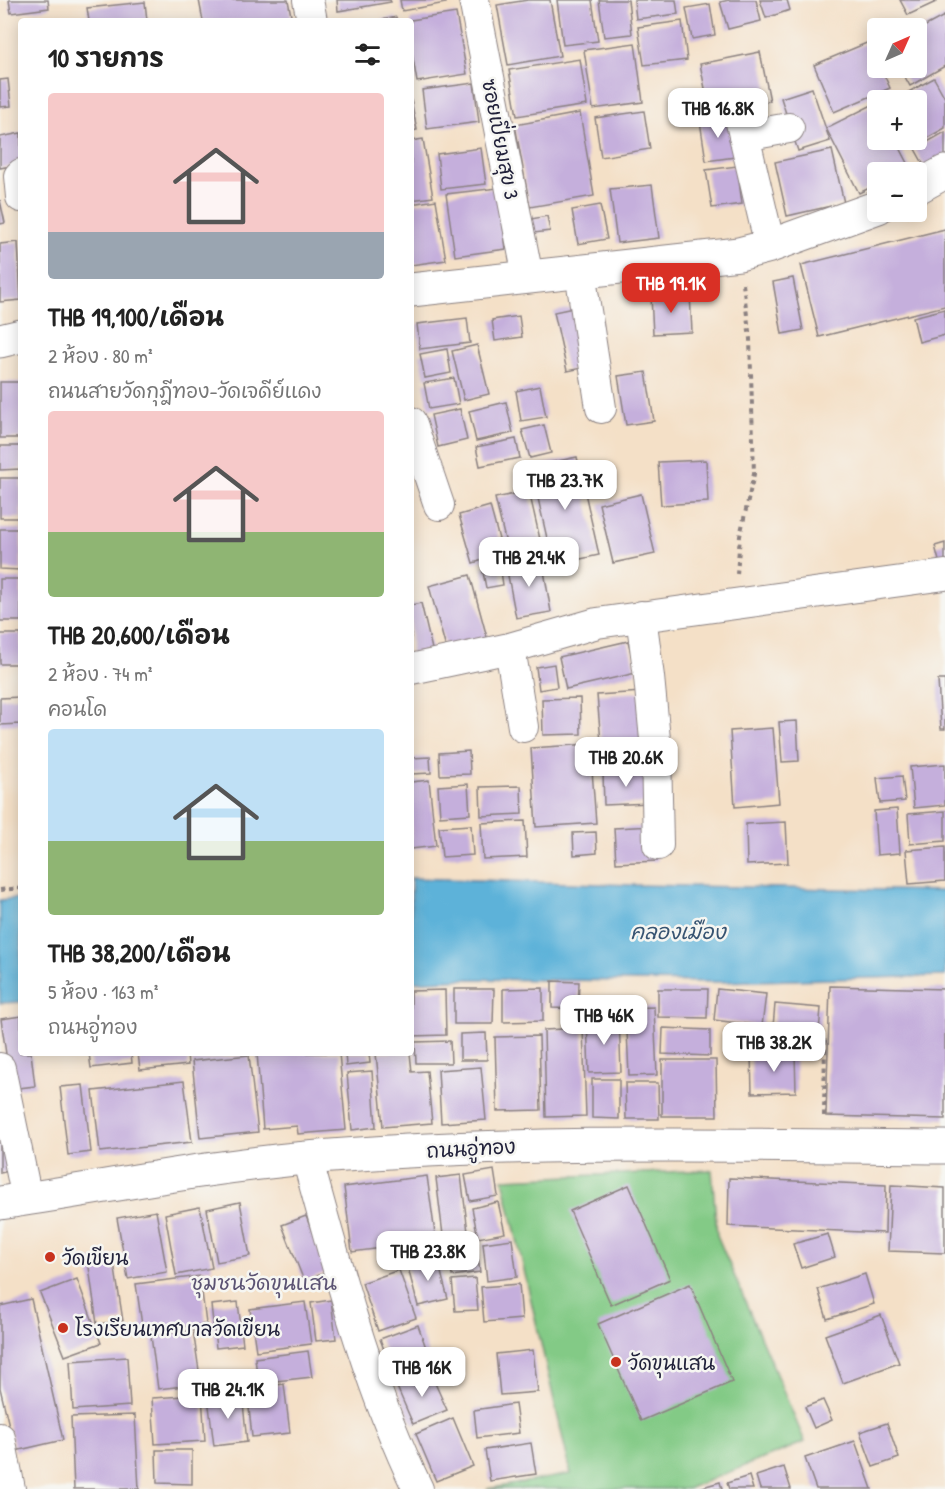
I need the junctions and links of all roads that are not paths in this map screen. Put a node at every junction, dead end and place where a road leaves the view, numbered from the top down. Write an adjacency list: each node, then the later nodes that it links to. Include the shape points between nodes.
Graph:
1 (308, 0): 3 (street)
2 (474, 0): 10 (street, ซอยเปี่ยมสุข 3)
3 (311, 18)
4 (789, 128): 8 (street, via 741,123)
5 (945, 172): 6 (main road)
6 (927, 182)
7 (867, 211): 8 (main road)
8 (754, 250): 9 (main road)
9 (580, 272): 10 (main road); 14 (street)
10 (528, 278): 11 (main road)
11 (414, 290)
12 (18, 337): 13 (main road)
13 (0, 341)
14 (601, 408)
15 (414, 431): 16 (street)
16 (440, 505)
17 (945, 576): 18 (street)
18 (641, 616): 19 (street, via 597,623); 22 (street, via 656,750)
19 (510, 648): 20 (street); 21 (street)
20 (414, 668)
21 (523, 727)
22 (658, 845)
23 (0, 1068): 26 (street)
24 (945, 1147): 25 (main road, ถนนอู่ทอง, via 508,1146)
25 (307, 1158): 26 (main road, ถนนอู่ทอง); 29 (street, via 371,1376)
26 (13, 1201)
27 (0, 1438): 28 (street)
28 (10, 1489)
29 (418, 1489)

